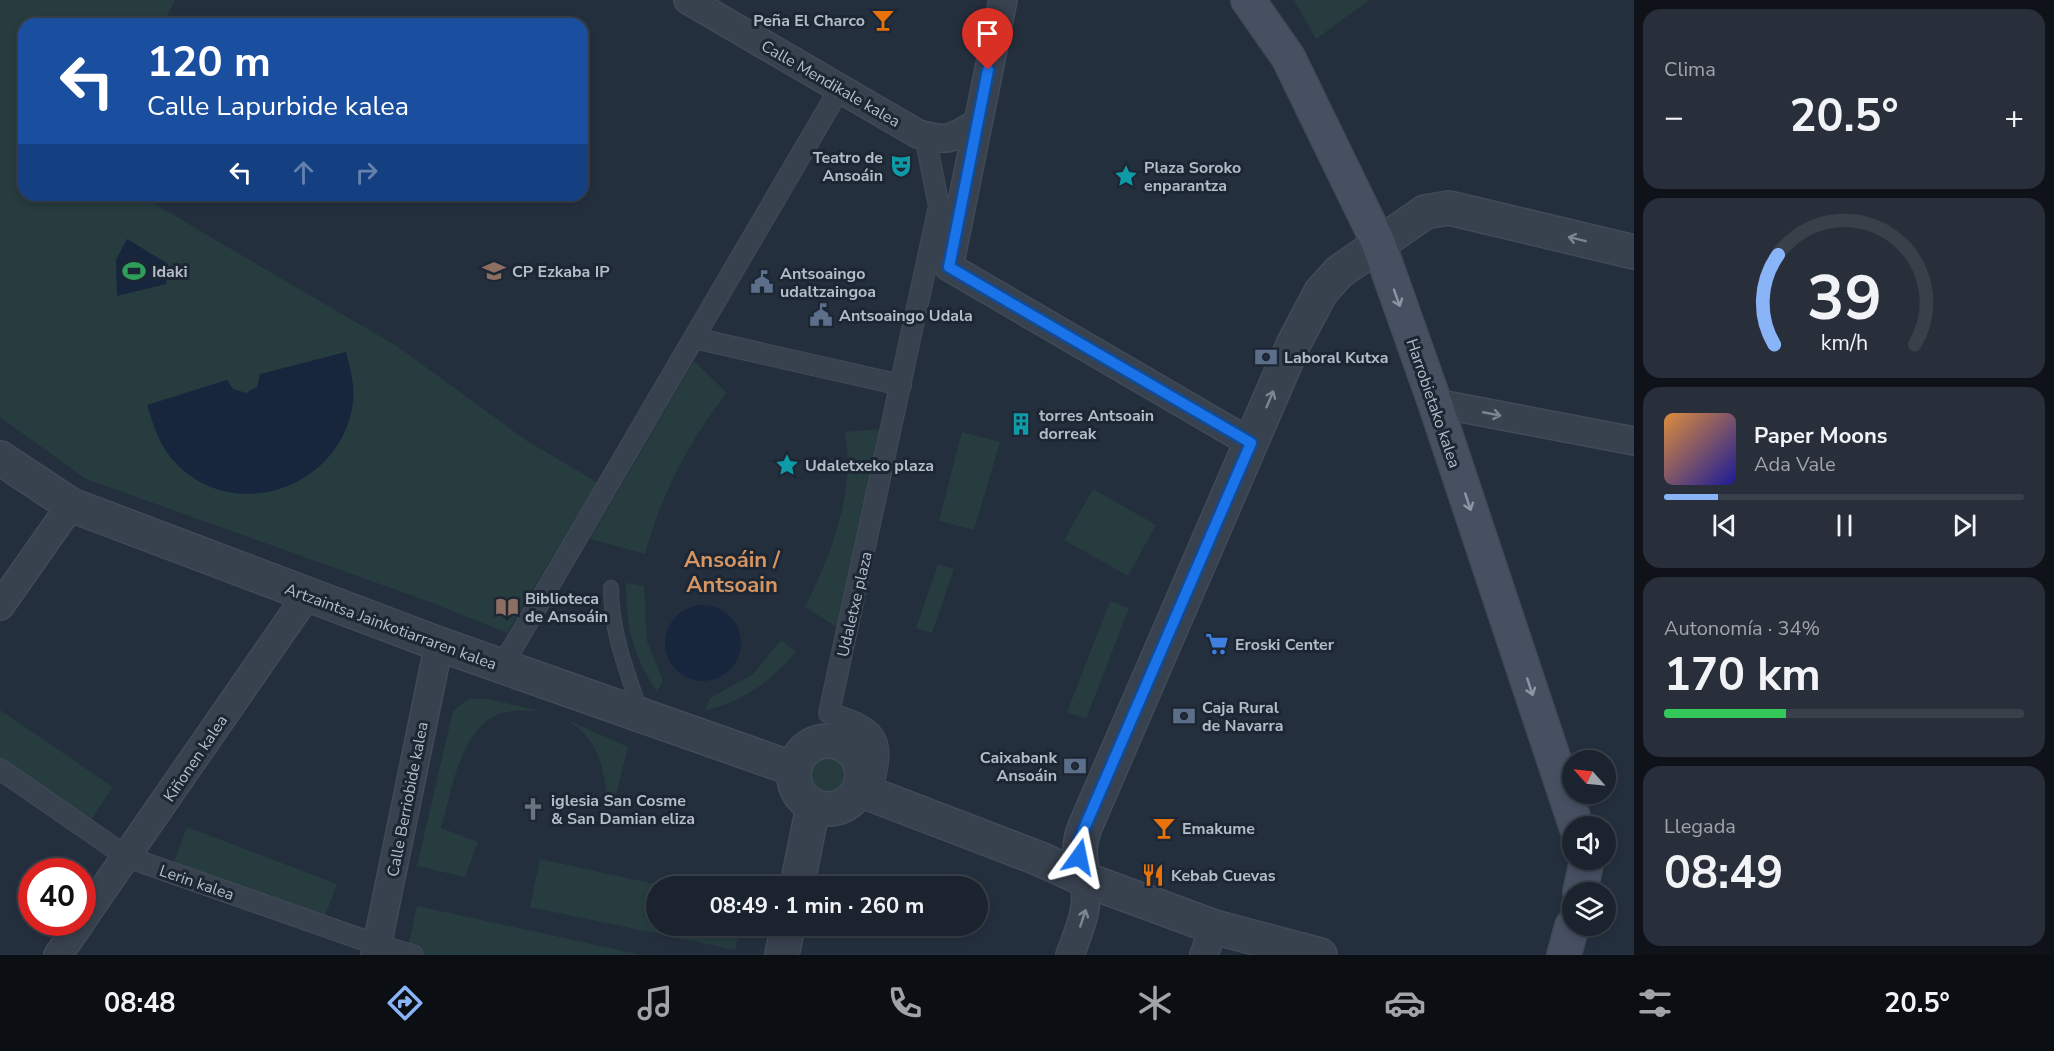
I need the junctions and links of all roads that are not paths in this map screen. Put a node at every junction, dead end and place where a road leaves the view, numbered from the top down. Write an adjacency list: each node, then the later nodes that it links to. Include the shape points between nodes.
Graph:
1 (688, 0): 4 (street, Calle Mendikale kalea)
2 (1003, 0): 5 (street)
3 (1248, 0): 7 (main road, Harrobietako kalea, via 1288,57)
4 (840, 88): 6 (street, Calle Mendikale kalea); 9 (street)
5 (976, 124): 6 (street, Calle Mendikale kalea, via 951,139); 13 (street, via 949,267)
6 (925, 136): 10 (street, Udaletxe plaza, via 939,206)
7 (1378, 243): 8 (street, one-way to 7, via 1449,208 1425,212); 11 (main road, Harrobietako kalea, one-way to 11); 13 (street, one-way to 7, via 1294,343 1321,292 1339,272)
8 (1634, 252)
9 (694, 338): 10 (street); 20 (street)
10 (902, 385): 24 (street, Udaletxe plaza, via 830,712 855,720 872,732 879,745 879,766)
11 (1435, 403): 12 (street, one-way to 12); 26 (main road, Harrobietako kalea, one-way to 26)
12 (1634, 441)
13 (1251, 443): 29 (street, via 1080,838)
14 (0, 458): 15 (street, Artzaintsa Jainkotiarraren kalea)
15 (71, 505): 17 (street, Artzaintsa Jainkotiarraren kalea); 18 (street)
16 (611, 588): 21 (lane, via 616,635)
17 (306, 595): 19 (street, Artzaintsa Jainkotiarraren kalea); 27 (street, Kiñonen kalea)
18 (0, 606)
19 (439, 644): 20 (street, Artzaintsa Jainkotiarraren kalea); 35 (street, Calle Berriobide kalea)
20 (502, 666): 21 (street, Artzaintsa Jainkotiarraren kalea)
21 (642, 715): 23 (street, Artzaintsa Jainkotiarraren kalea)
22 (0, 769): 27 (street, Lerin kalea)
23 (794, 769): 24 (street, via 801,754 814,743 831,741 846,746 858,758); 25 (street, via 794,784 801,798)
24 (866, 792): 25 (street, via 831,810); 29 (street)
25 (813, 807): 28 (street)
26 (1573, 816)
27 (127, 857): 30 (street, Kiñonen kalea); 35 (street, Lerin kalea)
28 (798, 876)
29 (1084, 879): 34 (street); 39 (street, one-way to 29, via 1088,898)
30 (96, 901)
31 (71, 936): 36 (street, Kiñonen kalea)
32 (786, 936): 38 (street)
33 (1569, 936): 41 (main road)
34 (1209, 941): 40 (street)
35 (376, 950): 37 (street, Lerin kalea)
36 (58, 955)
37 (413, 955)
38 (782, 955)
39 (1070, 955)
40 (1320, 955)
41 (1564, 955)

